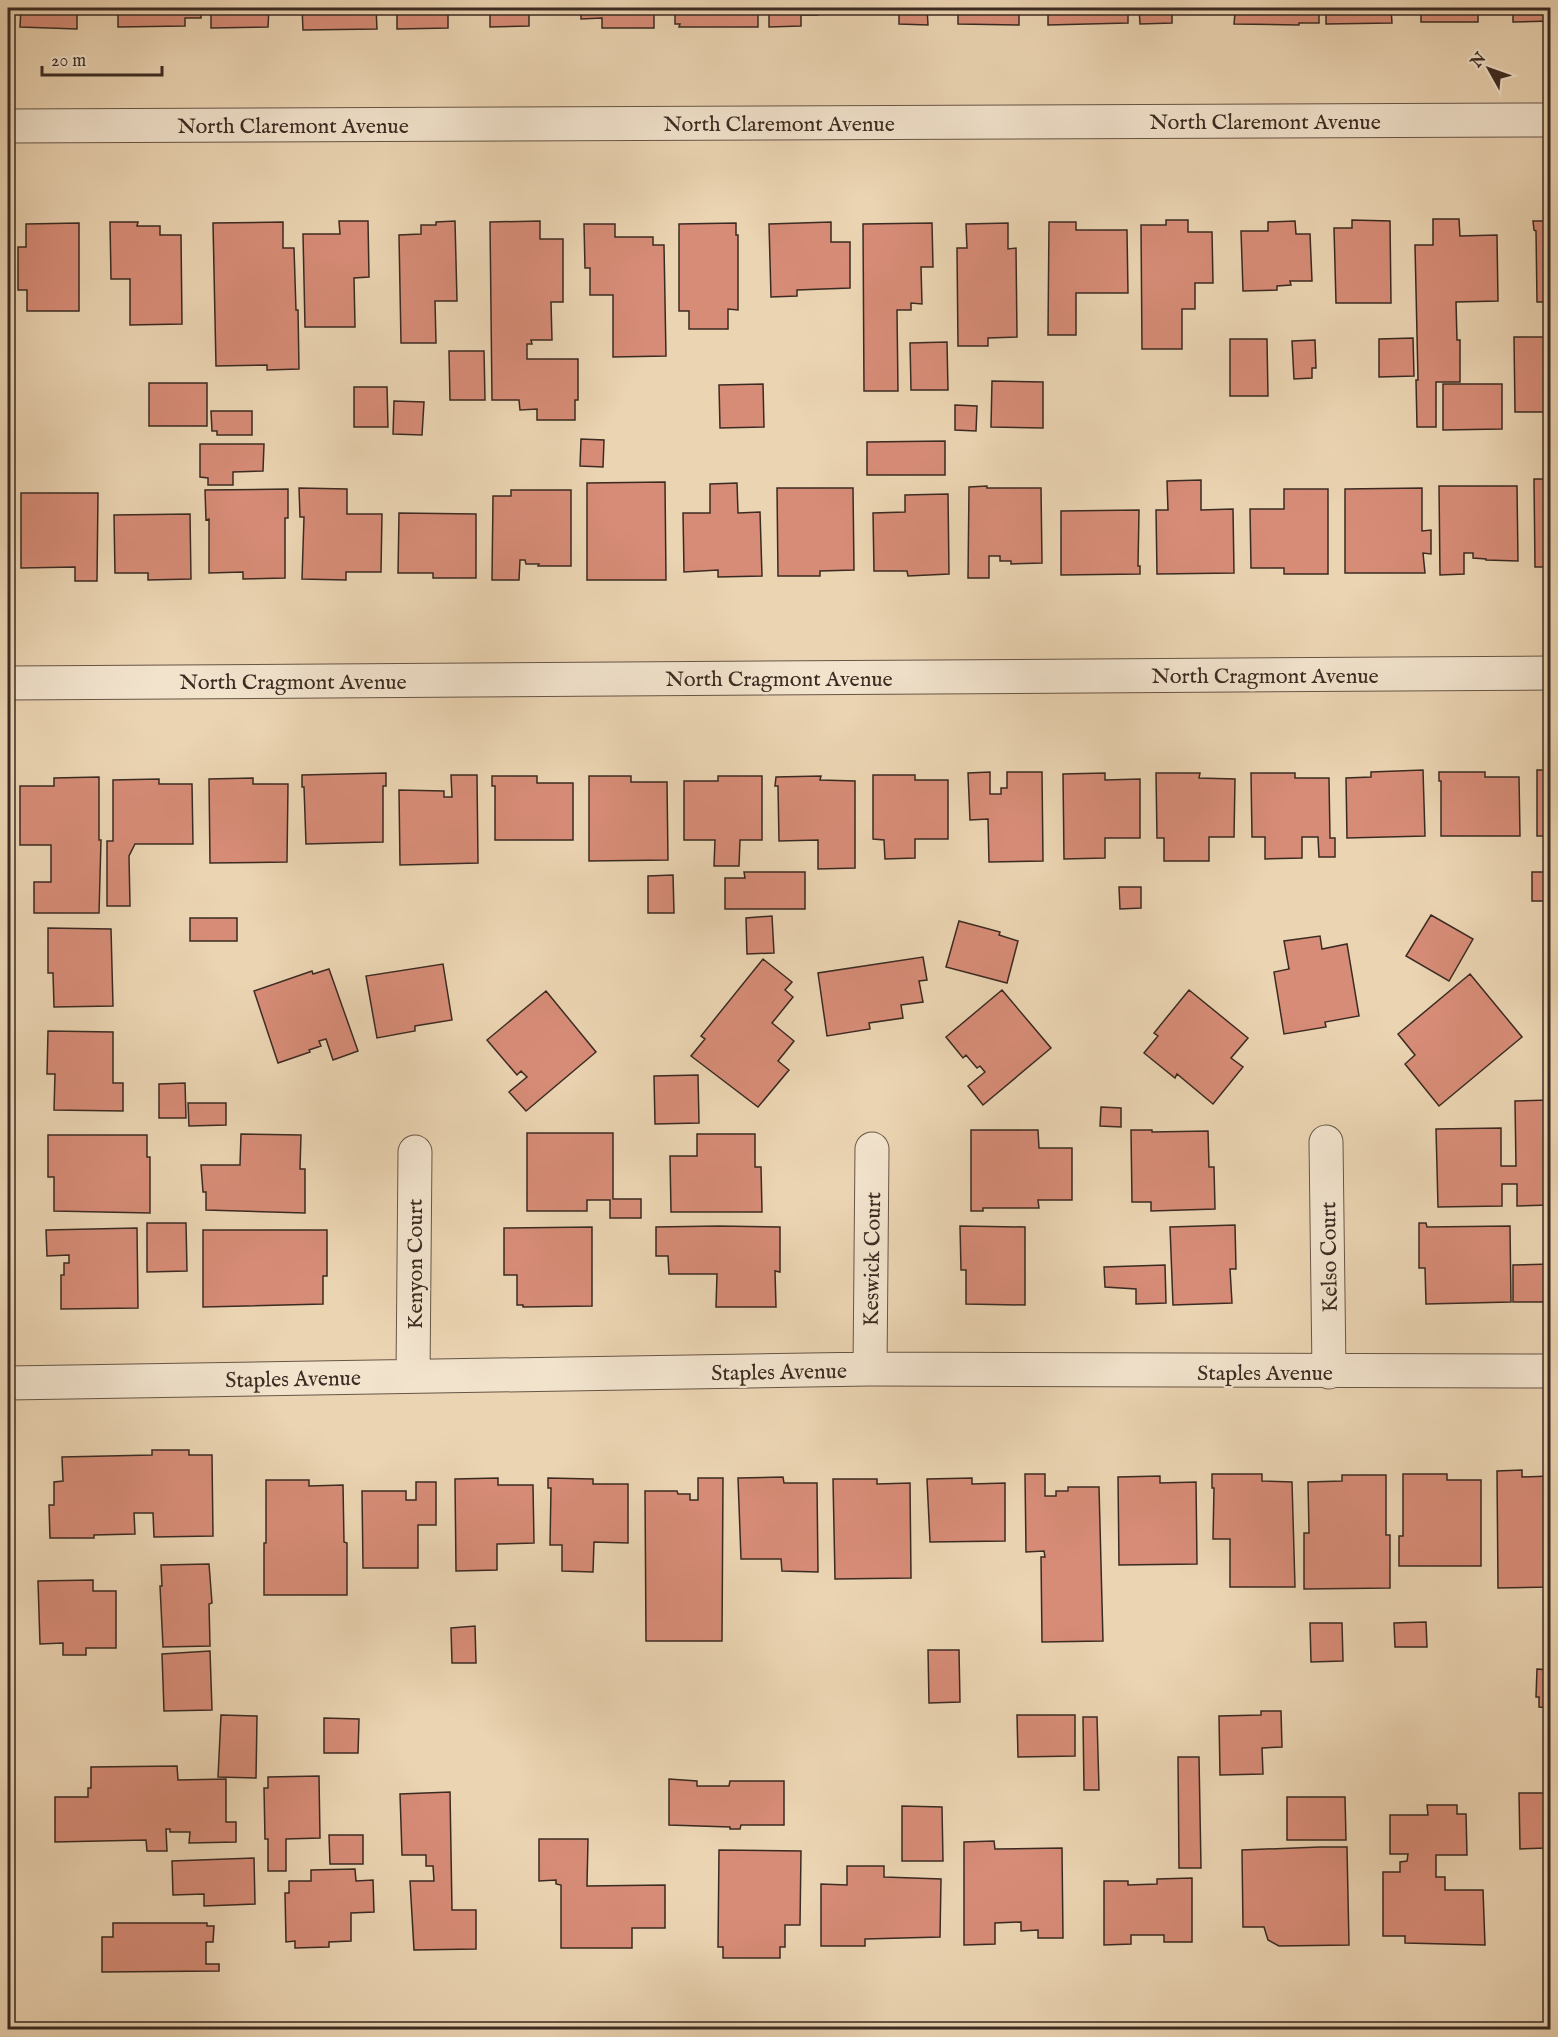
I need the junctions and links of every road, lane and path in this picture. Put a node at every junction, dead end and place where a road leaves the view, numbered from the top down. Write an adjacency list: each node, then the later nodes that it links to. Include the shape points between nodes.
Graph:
1 (1551, 120): 2 (street, North Claremont Avenue)
2 (8, 126)
3 (1551, 673): 4 (street, North Cragmont Avenue)
4 (8, 683)
5 (1326, 1142): 10 (street, Kelso Court)
6 (872, 1149): 8 (street, Keswick Court)
7 (415, 1152): 11 (street, Kenyon Court)
8 (870, 1369): 10 (street, Staples Avenue); 11 (street, Staples Avenue)
9 (1551, 1371): 10 (street, Staples Avenue)
10 (1329, 1372)
11 (413, 1376): 12 (street, Staples Avenue)
12 (8, 1383)

